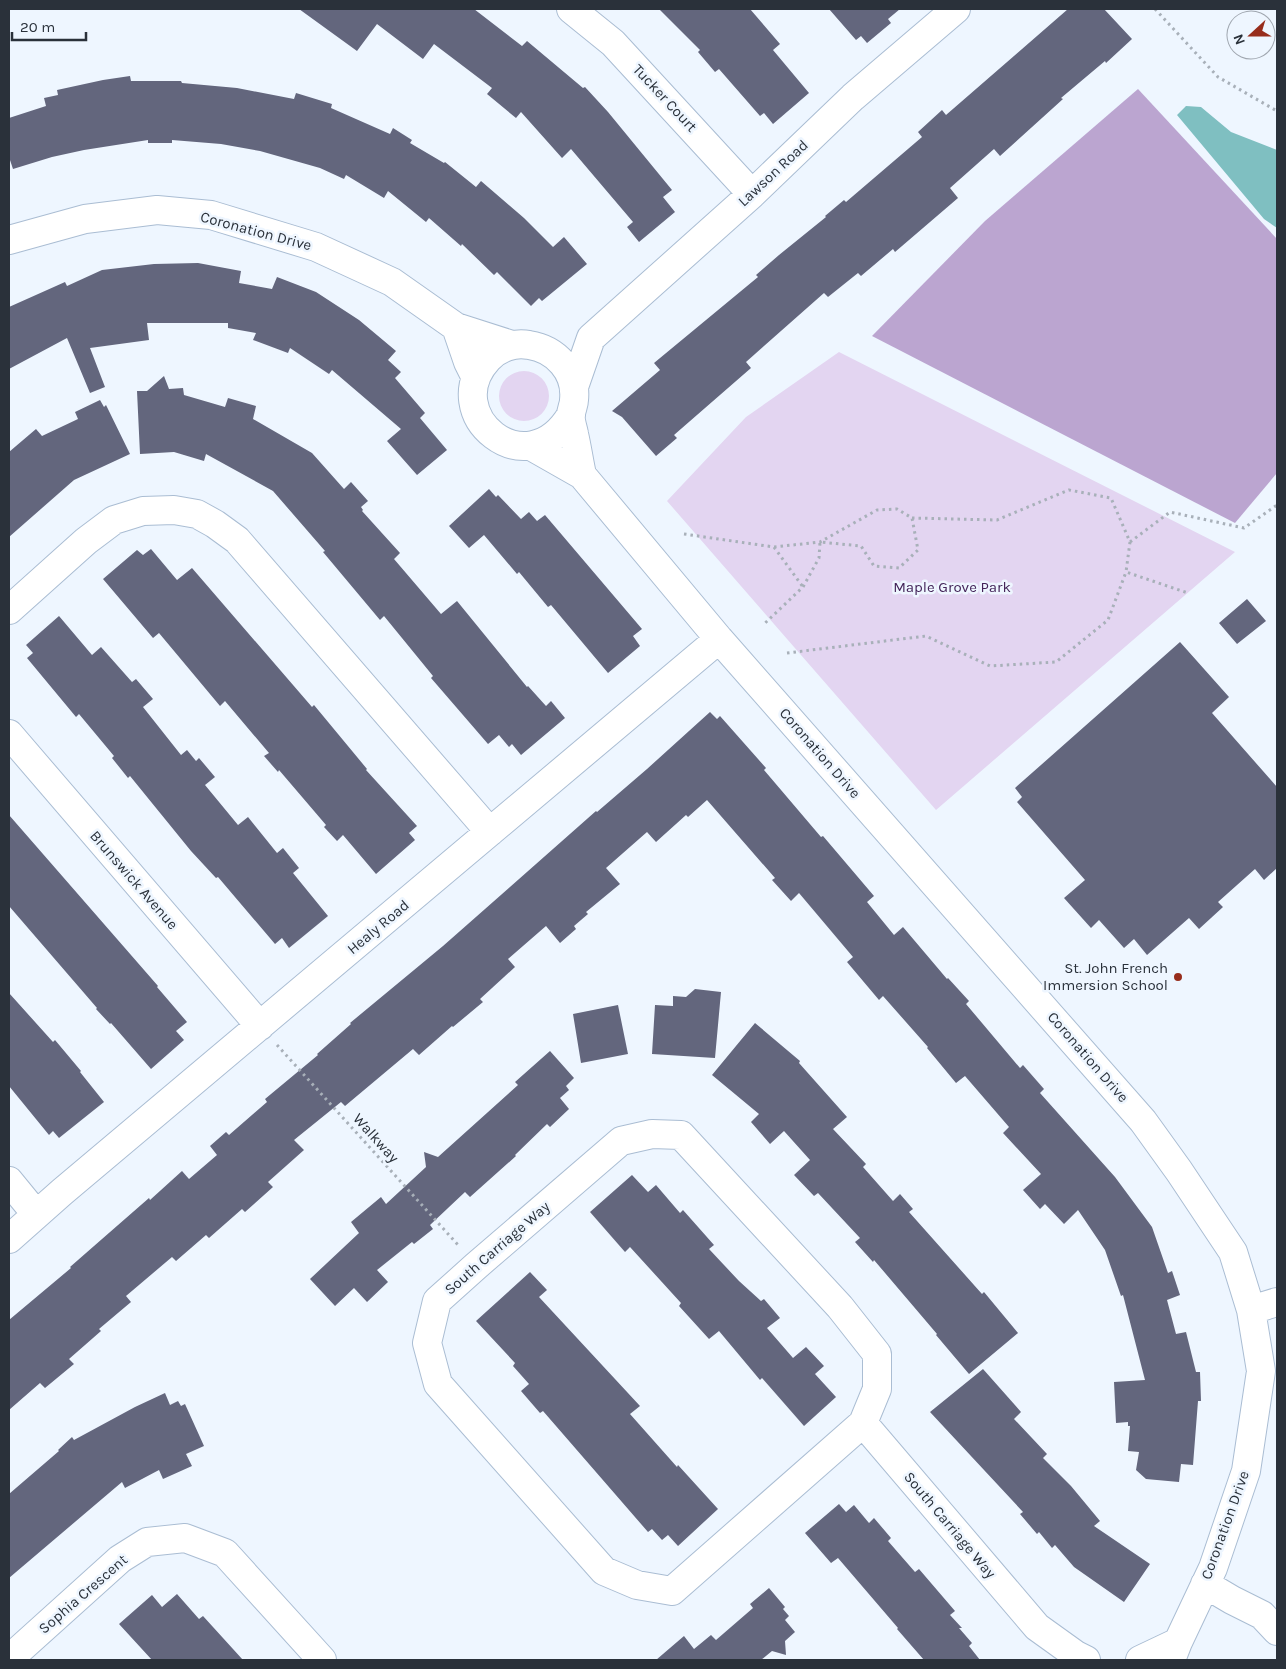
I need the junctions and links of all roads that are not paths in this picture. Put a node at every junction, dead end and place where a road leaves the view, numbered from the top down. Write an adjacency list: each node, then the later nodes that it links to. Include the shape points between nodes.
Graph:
1 (571, 9): 3 (street, Tucker Court, via 613,42)
2 (956, 9): 3 (street, Lawson Road, via 853,97)
3 (752, 194): 6 (street, Lawson Road)
4 (9, 240): 5 (street, Coronation Drive, via 84,219 112,215 156,210 211,215 316,247 392,282)
5 (456, 327): 7 (street, Coronation Drive); 9 (street)
6 (591, 338): 8 (street); 10 (street, Lawson Road)
7 (512, 345): 8 (street); 9 (street, via 490,357)
8 (539, 346): 10 (street, via 562,362)
9 (476, 378): 12 (street, via 474,404 484,427 505,443)
10 (574, 387): 11 (street)
11 (571, 415): 12 (street, via 555,436); 13 (street, Coronation Drive)
12 (531, 446): 13 (street, Coronation Drive)
13 (582, 475): 15 (street, Coronation Drive)
14 (9, 610): 17 (street, via 114,520 143,511 174,510 196,514 237,540)
15 (719, 639): 17 (street, Healy Road); 23 (street, Coronation Drive, via 1143,1121 1233,1252)
16 (9, 734): 18 (street, Brunswick Avenue)
17 (490, 832): 18 (street, Healy Road)
18 (260, 1026): 20 (street, Healy Road)
19 (9, 1181): 20 (street)
20 (36, 1214): 21 (street, Healy Road)
21 (9, 1239)
22 (1277, 1302): 23 (street)
23 (1250, 1310): 25 (street, Coronation Drive, via 1261,1371 1246,1471)
24 (863, 1423): 24 (street, South Carriage Way, via 877,1389 877,1354 840,1307 681,1135 652,1134 621,1141 437,1301 427,1343 438,1384 604,1571 637,1585 672,1590); 26 (street, South Carriage Way)
25 (1205, 1584): 27 (street, via 1262,1615); 28 (street, Coronation Drive)
26 (1037, 1627): 31 (street, South Carriage Way); 32 (street, South Carriage Way)
27 (1277, 1631)
28 (1175, 1651): 33 (street, Coronation Drive)
29 (9, 1659): 30 (street, Sophia Crescent, via 120,1559 147,1542 185,1538 224,1553)
30 (322, 1660)
31 (1052, 1660)
32 (1086, 1660)
33 (1140, 1660)

